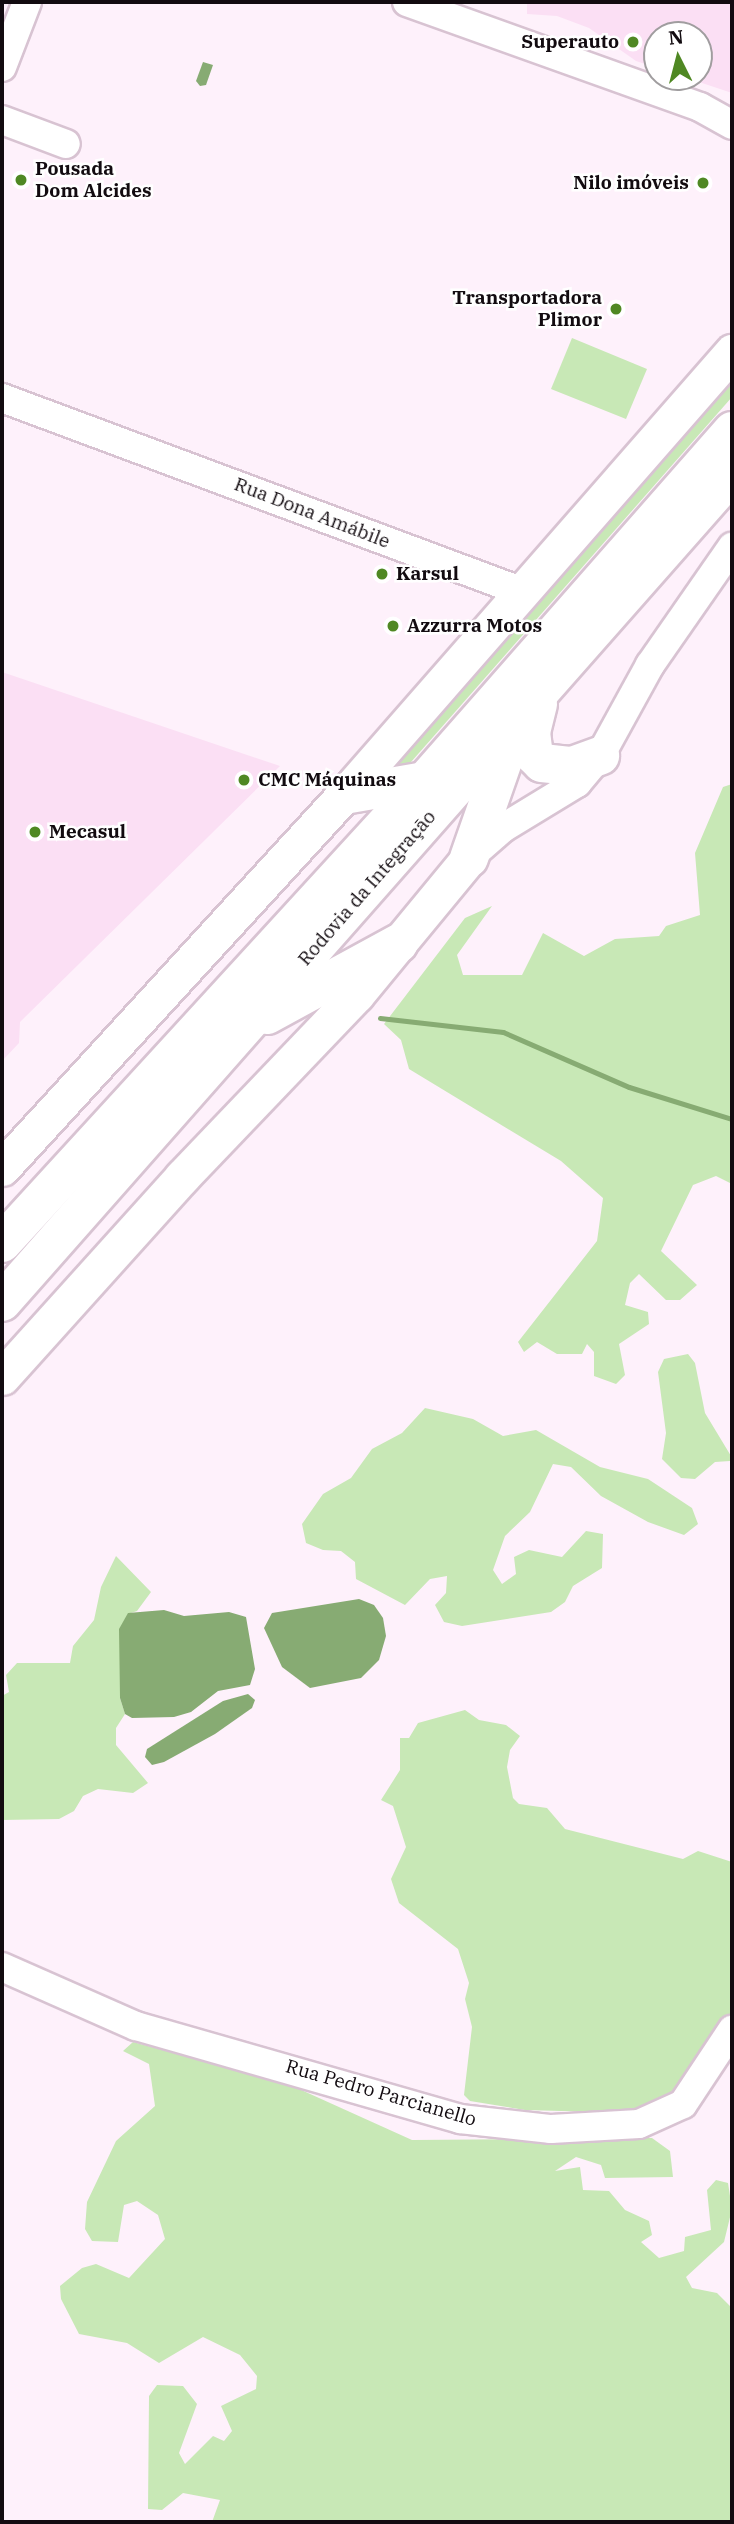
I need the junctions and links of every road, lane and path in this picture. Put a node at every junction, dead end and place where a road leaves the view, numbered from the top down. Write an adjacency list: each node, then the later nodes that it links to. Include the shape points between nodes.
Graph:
1 (27, 2): 3 (street)
2 (407, 2): 4 (street)
3 (2, 67)
4 (700, 107): 5 (street); 7 (street)
5 (732, 110)
6 (2, 120): 8 (street)
7 (732, 125)
8 (66, 144)
9 (732, 352): 14 (main road)
10 (8, 405): 14 (street, Rua Dona Amábile, via 142,448 153,447 177,456 181,463)
11 (732, 431): 17 (highway, Rodovia da Integração)
12 (732, 474): 15 (highway, Rodovia da Integração)
13 (732, 547): 16 (street, via 650,665)
14 (523, 592): 18 (main road)
15 (530, 703): 16 (highway, via 534,755 552,768); 19 (highway); 21 (highway, Rodovia da Integração)
16 (600, 757): 19 (street, via 577,783 503,828)
17 (425, 781): 18 (highway); 23 (highway, Rodovia da Integração)
18 (344, 795): 22 (main road)
19 (469, 858): 20 (main road)
20 (398, 943): 21 (highway); 25 (main road, via 356,996 182,1177)
21 (243, 1028): 24 (highway, Rodovia da Integração)
22 (2, 1168)
23 (2, 1243)
24 (2, 1302)
25 (2, 1377)
26 (2, 1967): 27 (street, Rua Pedro Parcianello, via 136,2026 188,2037 460,2119 551,2129 639,2124 683,2104)
27 (732, 2030)

